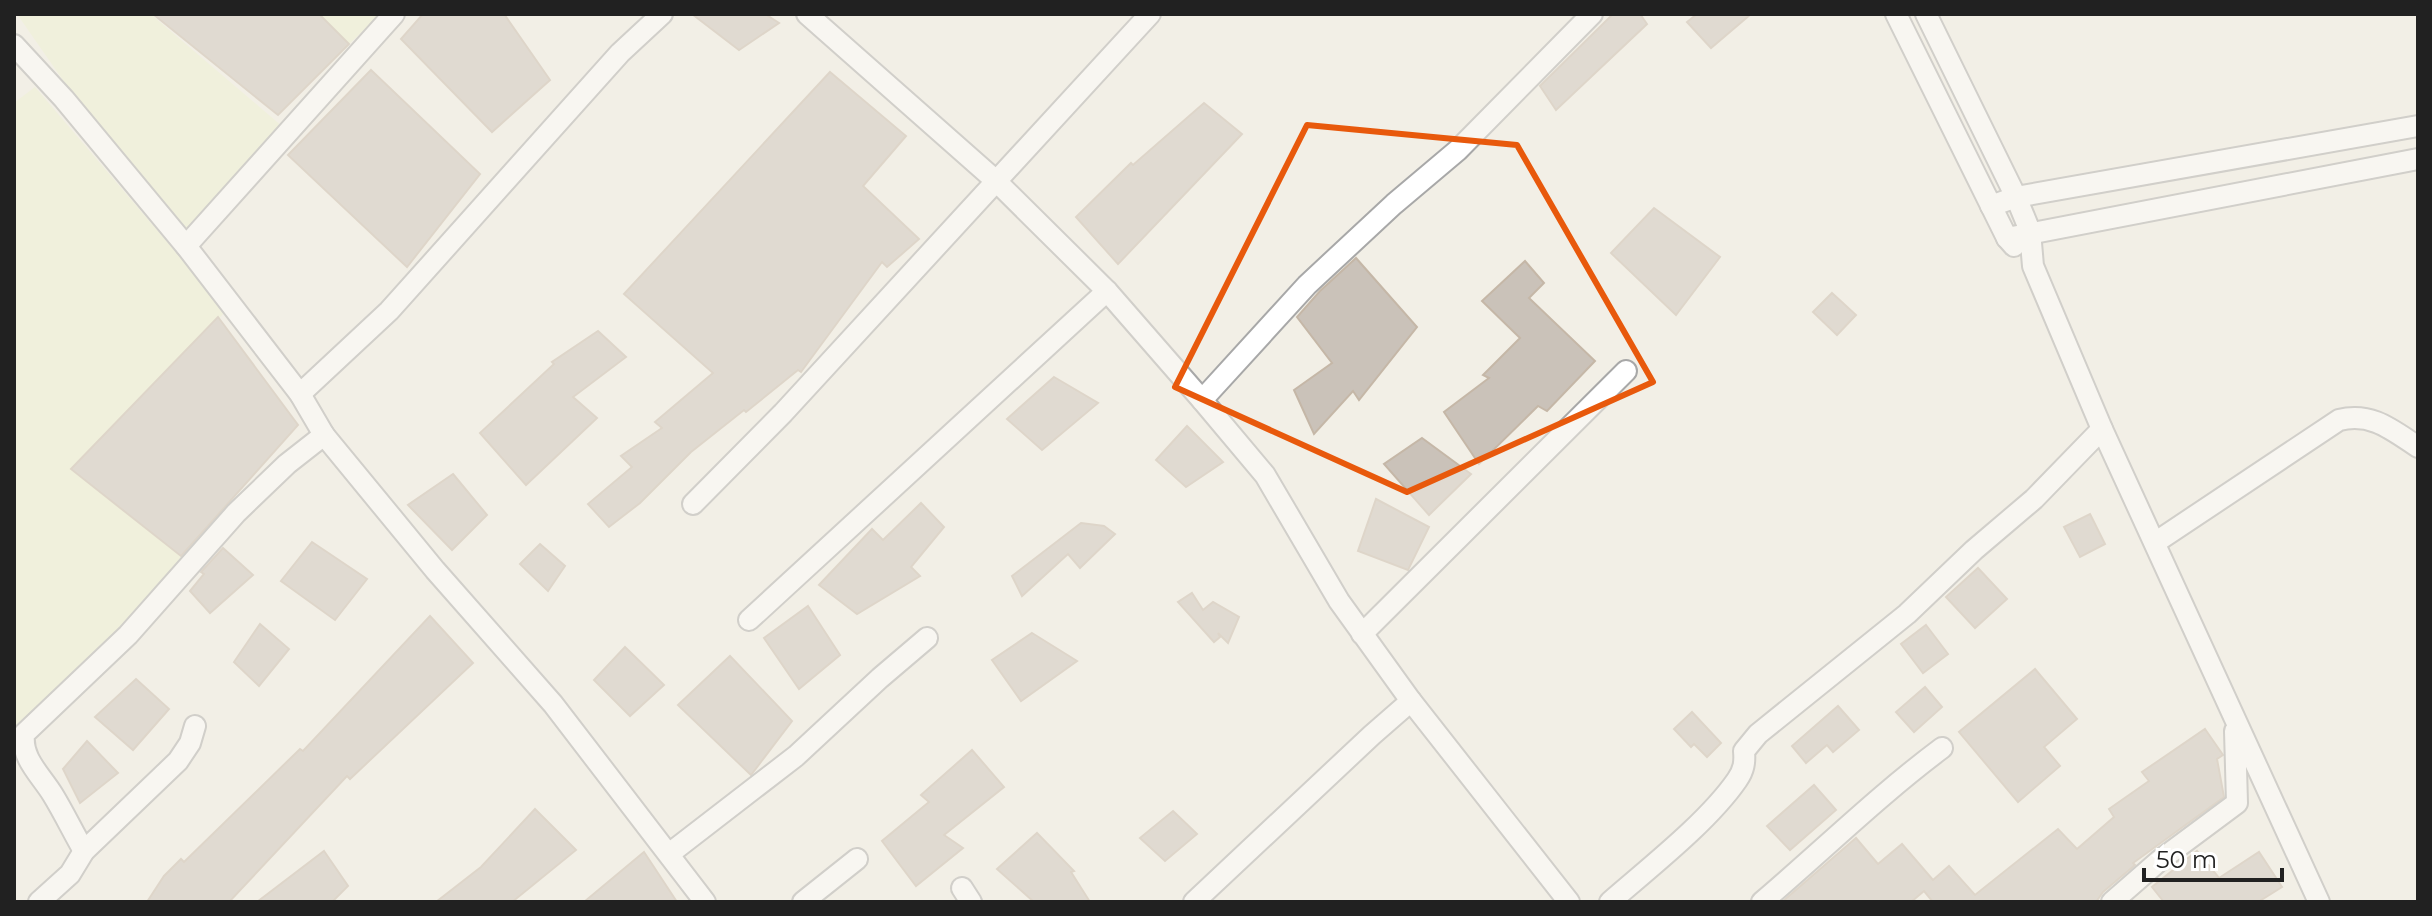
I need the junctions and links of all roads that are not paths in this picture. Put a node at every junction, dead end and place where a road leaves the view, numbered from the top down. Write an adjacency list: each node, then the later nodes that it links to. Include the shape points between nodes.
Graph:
1 (394, 14): 18 (street)
2 (662, 14): 22 (street, via 610,64 389,311)
3 (807, 14): 9 (street)
4 (839, 14): 9 (street)
5 (1150, 14): 13 (street)
6 (1592, 14): 23 (street, via 1458,150 1307,285)
7 (1896, 14): 15 (street)
8 (1926, 14): 14 (street)
9 (823, 29): 13 (street)
10 (14, 45): 18 (street)
11 (2418, 126): 14 (street)
12 (2418, 159): 16 (street)
13 (995, 180): 20 (street); 27 (street)
14 (2016, 197): 15 (street); 16 (street)
15 (1991, 206): 17 (street)
16 (2030, 231): 17 (street); 19 (street)
17 (2007, 238): 19 (street)
18 (186, 246): 22 (street)
19 (2033, 266): 24 (street)
20 (1107, 291): 23 (street); 29 (street)
21 (1626, 371): 30 (street)
22 (300, 394): 25 (street)
23 (1202, 400): 30 (street, via 1265,475)
24 (2102, 429): 28 (street); 44 (street, via 1907,614 1758,734 1744,751 1738,780)
25 (324, 435): 36 (street, via 236,513 128,635 24,734 27,758); 37 (street, via 553,704)
26 (2418, 447): 28 (street, via 2384,425 2357,416 2339,420)
27 (693, 504)
28 (2156, 542): 33 (street)
29 (749, 620)
30 (1362, 634): 32 (street)
31 (927, 638): 37 (street, via 796,756)
32 (1411, 701): 42 (street); 43 (street)
33 (2235, 722): 46 (street, via 2237,803); 47 (street)
34 (195, 726): 36 (street, via 178,761)
35 (1942, 748): 45 (street)
36 (84, 851): 39 (street, via 70,874)
37 (669, 854): 40 (street)
38 (857, 859): 41 (street)
39 (39, 902)
40 (705, 902)
41 (803, 902)
42 (1194, 902)
43 (1569, 902)
44 (1610, 902)
45 (1762, 902)
46 (2112, 902)
47 (2319, 902)

